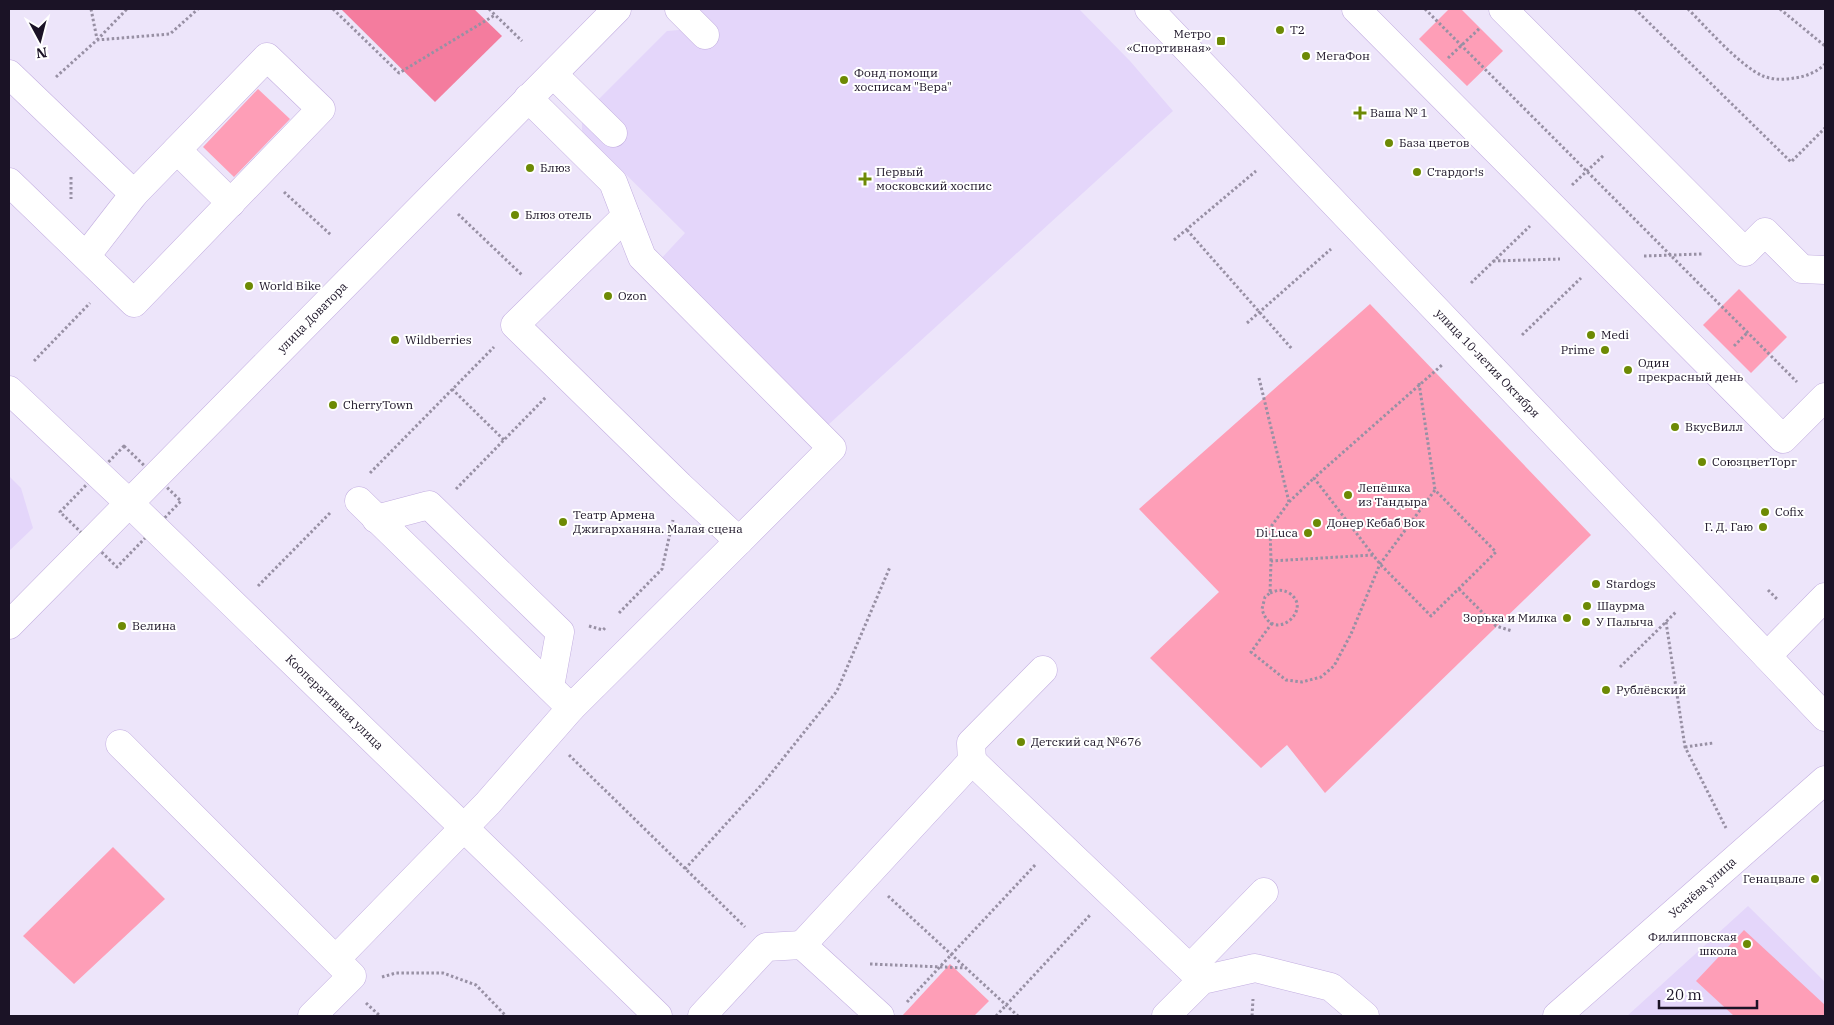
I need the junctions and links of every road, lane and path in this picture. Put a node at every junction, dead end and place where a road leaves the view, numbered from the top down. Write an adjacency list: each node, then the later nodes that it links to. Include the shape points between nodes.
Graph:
1 (91, 9): 18 (path)
2 (127, 9): 18 (path)
3 (198, 9): 18 (path, via 170,34)
4 (334, 9): 15 (path, via 399,73)
5 (489, 9): 15 (path)
6 (617, 9): 24 (street, улица Доватора)
7 (679, 9): 17 (street)
8 (1149, 9): 91 (street, улица 10-летия Октября)
9 (1356, 9): 25 (street)
10 (1425, 9): 20 (path)
11 (1503, 9): 29 (street)
12 (1635, 9): 28 (path, via 1791,162)
13 (1688, 9): 22 (path, via 1747,66 1764,76 1784,80 1804,77)
14 (1780, 9): 21 (path)
15 (495, 14): 19 (path)
16 (1481, 27): 20 (path)
17 (705, 35)
18 (97, 40): 26 (path)
19 (522, 41)
20 (1461, 46): 25 (path); 35 (path)
21 (1825, 46)
22 (1825, 64)
23 (9, 74): 26 (street)
24 (553, 74): 27 (street, улица Доватора); 30 (street)
25 (1425, 79): 39 (street)
26 (33, 98): 31 (street)
27 (528, 98): 41 (street, via 613,182); 71 (street, улица Доватора)
28 (1825, 128)
29 (1626, 132): 35 (path); 48 (street, via 1746,252 1765,232 1802,269)
30 (613, 133)
31 (71, 134): 37 (street); 46 (path)
32 (178, 150): 33 (street, via 267,57 321,109); 37 (street); 38 (street)
33 (262, 171): 38 (street); 43 (path)
34 (1256, 171): 42 (path)
35 (1587, 171): 39 (path); 64 (path)
36 (9, 182): 46 (street)
37 (134, 194): 46 (street)
38 (231, 203): 49 (street, via 134,302)
39 (1551, 206): 47 (street); 50 (path)
40 (458, 213): 51 (path)
41 (626, 216): 51 (street); 74 (street, via 642,257 832,448)
42 (1186, 230): 44 (path); 52 (path)
43 (331, 235)
44 (1174, 240)
45 (1331, 249): 52 (path)
46 (79, 250): 49 (street)
47 (1603, 257): 55 (path); 64 (street, via 1783,439)
48 (1825, 270)
49 (111, 280): 57 (path)
50 (1471, 283)
51 (544, 297): 54 (street)
52 (1260, 312): 53 (path); 56 (path)
53 (1247, 323)
54 (515, 325): 59 (street); 62 (path)
55 (1522, 335)
56 (1292, 349)
57 (34, 361)
58 (1442, 365): 61 (path)
59 (567, 376): 65 (path); 67 (street)
60 (1259, 378): 70 (path)
61 (1419, 384): 66 (path); 68 (path)
62 (452, 389): 65 (path); 69 (path)
63 (9, 390): 71 (street, Кооперативная улица)
64 (1822, 400)
65 (504, 440): 72 (path)
66 (1314, 478): 70 (path); 75 (path)
67 (680, 486): 74 (street); 84 (path, via 662,569)
68 (1435, 490): 77 (path); 79 (path, via 1496,552)
69 (366, 499): 72 (street, via 429,505); 94 (street)
70 (1289, 502): 76 (path, via 1270,528)
71 (129, 503): 82 (street, Кооперативная улица); 88 (street, улица Доватора)
72 (435, 511): 94 (street, via 560,632)
73 (330, 513): 82 (path)
74 (739, 541): 95 (street)
75 (1373, 555): 76 (path); 77 (path)
76 (1271, 561): 80 (path)
77 (1380, 564): 79 (path, via 1431,616); 87 (path, via 1343,650 1334,666 1321,677 1302,682 1286,680 1251,652)
78 (890, 567): 106 (path, via 837,691 766,780)
79 (1459, 589): 90 (path, via 1496,626)
80 (1270, 593): 87 (path, via 1262,609 1263,615); 87 (path, via 1281,590 1291,594 1296,603 1292,619 1283,625)
81 (1825, 597): 91 (street)
82 (237, 608): 103 (street, Кооперативная улица)
83 (1677, 611): 85 (path)
84 (616, 616)
85 (1666, 622): 92 (path); 100 (path)
86 (610, 623): 89 (path, via 603,630)
87 (1272, 623)
88 (9, 625)
89 (585, 625)
90 (1512, 631)
91 (1767, 656): 96 (street, улица 10-летия Октября)
92 (1620, 667)
93 (1043, 670): 101 (street, via 971,743)
94 (550, 687): 95 (street)
95 (571, 708): 97 (street)
96 (1825, 717)
97 (548, 735): 103 (street); 106 (path)
98 (1713, 743): 100 (path)
99 (120, 744): 113 (street)
100 (1685, 747): 104 (path)
101 (972, 761): 105 (street); 107 (street)
102 (1825, 780): 129 (street, Усачёва улица)
103 (464, 827): 113 (street); 123 (street, Кооперативная улица)
104 (1729, 836)
105 (1057, 842): 109 (street); 112 (path)
106 (685, 868): 111 (path)
107 (867, 876): 110 (street); 112 (path)
108 (1264, 892): 117 (street)
109 (1111, 893): 117 (street); 119 (path)
110 (802, 945): 111 (street); 120 (street)
111 (766, 947): 124 (street)
112 (952, 955): 115 (path); 116 (path)
113 (336, 960): 121 (street, via 352,976)
114 (866, 964): 115 (path)
115 (940, 967): 116 (path); 120 (path)
116 (966, 968): 119 (path)
117 (1196, 974): 127 (street); 128 (street, via 1255,968 1331,987)
118 (377, 978): 122 (path, via 396,973 442,973 476,985)
119 (1006, 1005): 125 (path); 126 (path)
120 (890, 1013)
121 (312, 1016)
122 (506, 1016)
123 (658, 1016)
124 (702, 1016)
125 (996, 1016)
126 (1018, 1016)
127 (1166, 1016)
128 (1365, 1016)
129 (1557, 1016)

